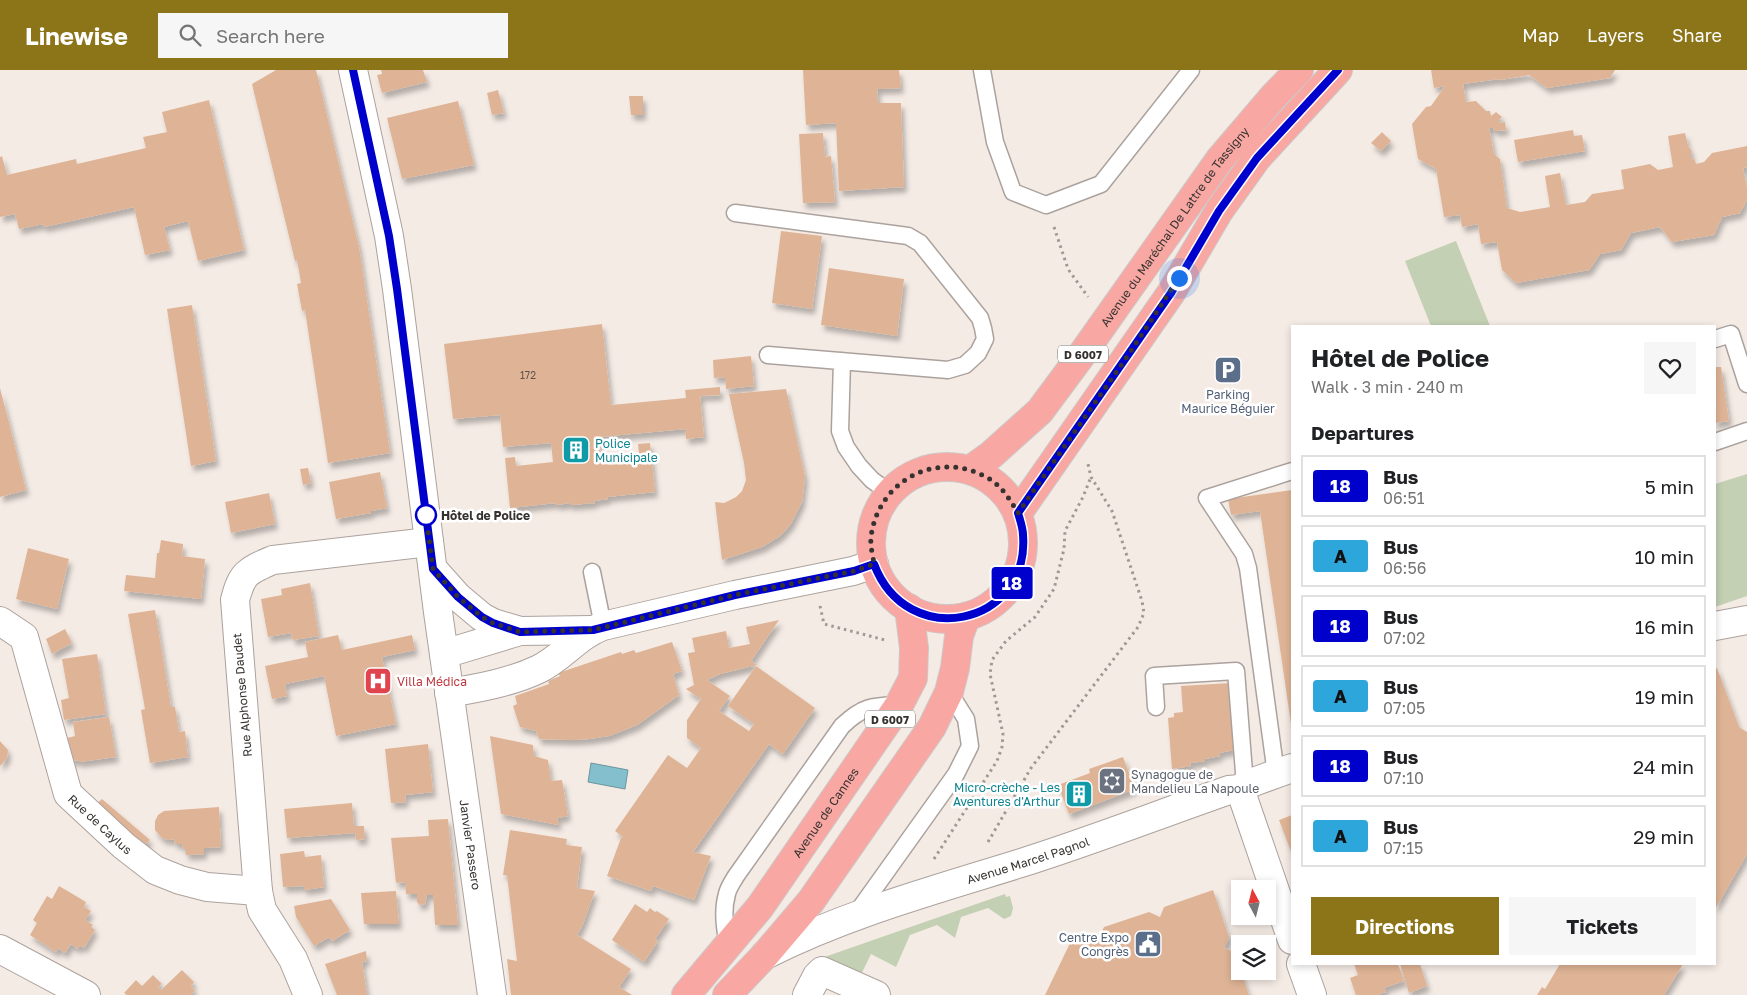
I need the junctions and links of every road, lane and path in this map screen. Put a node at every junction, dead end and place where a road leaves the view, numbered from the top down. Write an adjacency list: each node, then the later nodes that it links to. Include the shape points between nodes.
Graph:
1 (352, 70): 19 (street, Janvier Passero, via 390,244)
2 (982, 70): 6 (lane, via 995,142 1013,192)
3 (1191, 70): 6 (lane, via 1101,184)
4 (1298, 70): 15 (main road, Avenue du Maréchal De Lattre de Tassigny / D 6007, via 1220,159 1040,411)
5 (1338, 70): 18 (main road, Avenue du Maréchal De Lattre de Tassigny / D 6007, via 1257,158 1219,211 1171,293)
6 (1046, 205): 8 (path, via 1068,268)
7 (735, 212): 11 (lane, via 908,236 920,243 980,318 984,328 985,339 978,353 965,365 948,370)
8 (1091, 302)
9 (1716, 339): 12 (lane, via 1731,334)
10 (768, 355): 11 (lane)
11 (842, 361): 17 (lane, via 840,431 859,466)
12 (1747, 384)
13 (1747, 431): 14 (lane)
14 (1716, 442)
15 (970, 470): 17 (main road, via 948,466 926,470 906,478); 18 (main road, via 990,479 1006,494)
16 (1291, 471): 35 (lane, via 1207,498 1244,554 1248,568)
17 (890, 493): 20 (main road, via 876,514 871,539)
18 (1018, 513): 24 (main road, via 1023,534 1022,556 1016,577 1003,595)
19 (430, 542): 21 (street, Janvier Passero); 38 (street, Rue Alphonse Daudet, via 273,560 251,570 240,582 234,600)
20 (874, 564): 23 (main road, via 887,589); 28 (street)
21 (433, 569): 29 (street, via 458,597 482,617); 30 (street, Janvier Passero)
22 (592, 572): 28 (lane)
23 (909, 608): 24 (main road, via 927,616 946,619); 33 (main road, Avenue de Cannes / D 6007, via 914,648 913,678)
24 (966, 617): 31 (main road, D 6007, via 959,636)
25 (1747, 620): 27 (street)
26 (0, 621): 38 (street, Rue de Caylus, via 24,636 68,794 155,870 207,887)
27 (1716, 626)
28 (598, 628): 29 (street); 32 (street, via 540,669 484,688)
29 (520, 632): 30 (street)
30 (444, 654): 32 (street, Janvier Passero)
31 (949, 692): 40 (lane, via 966,719 970,746 956,774); 44 (main road, D 6007, via 932,727 811,901)
32 (450, 693): 48 (street, Janvier Passero)
33 (899, 705): 42 (main road, Avenue de Cannes / D 6007, via 760,907); 42 (lane, via 870,707 855,714 842,726 727,893 724,926)
34 (1156, 708): 36 (lane, via 1154,676 1236,671)
35 (1284, 771): 36 (street, Avenue Marcel Pagnol)
36 (1242, 787): 37 (street, Avenue Marcel Pagnol); 41 (street)
37 (977, 875): 39 (street, Avenue Marcel Pagnol); 39 (path, via 978,860 1032,768 1138,627 1144,613 1112,511 1091,477 1065,531 1054,589 1035,617 1006,641 992,660 990,674 1003,734 1002,747 997,761 921,880)
38 (258, 891): 47 (street, Rue Alphonse Daudet, via 262,910 293,959)
39 (925, 893): 40 (street, Avenue Marcel Pagnol)
40 (854, 916): 44 (street, Avenue Marcel Pagnol)
41 (1291, 937)
42 (728, 946): 49 (main road, Avenue de Cannes / D 6007)
43 (0, 949): 46 (street)
44 (765, 955): 50 (main road, D 6007)
45 (1301, 965): 53 (street)
46 (86, 995)
47 (308, 995)
48 (492, 995)
49 (686, 995)
50 (727, 995)
51 (807, 995): 52 (street, via 822,971)
52 (876, 995)
53 (1312, 995)

